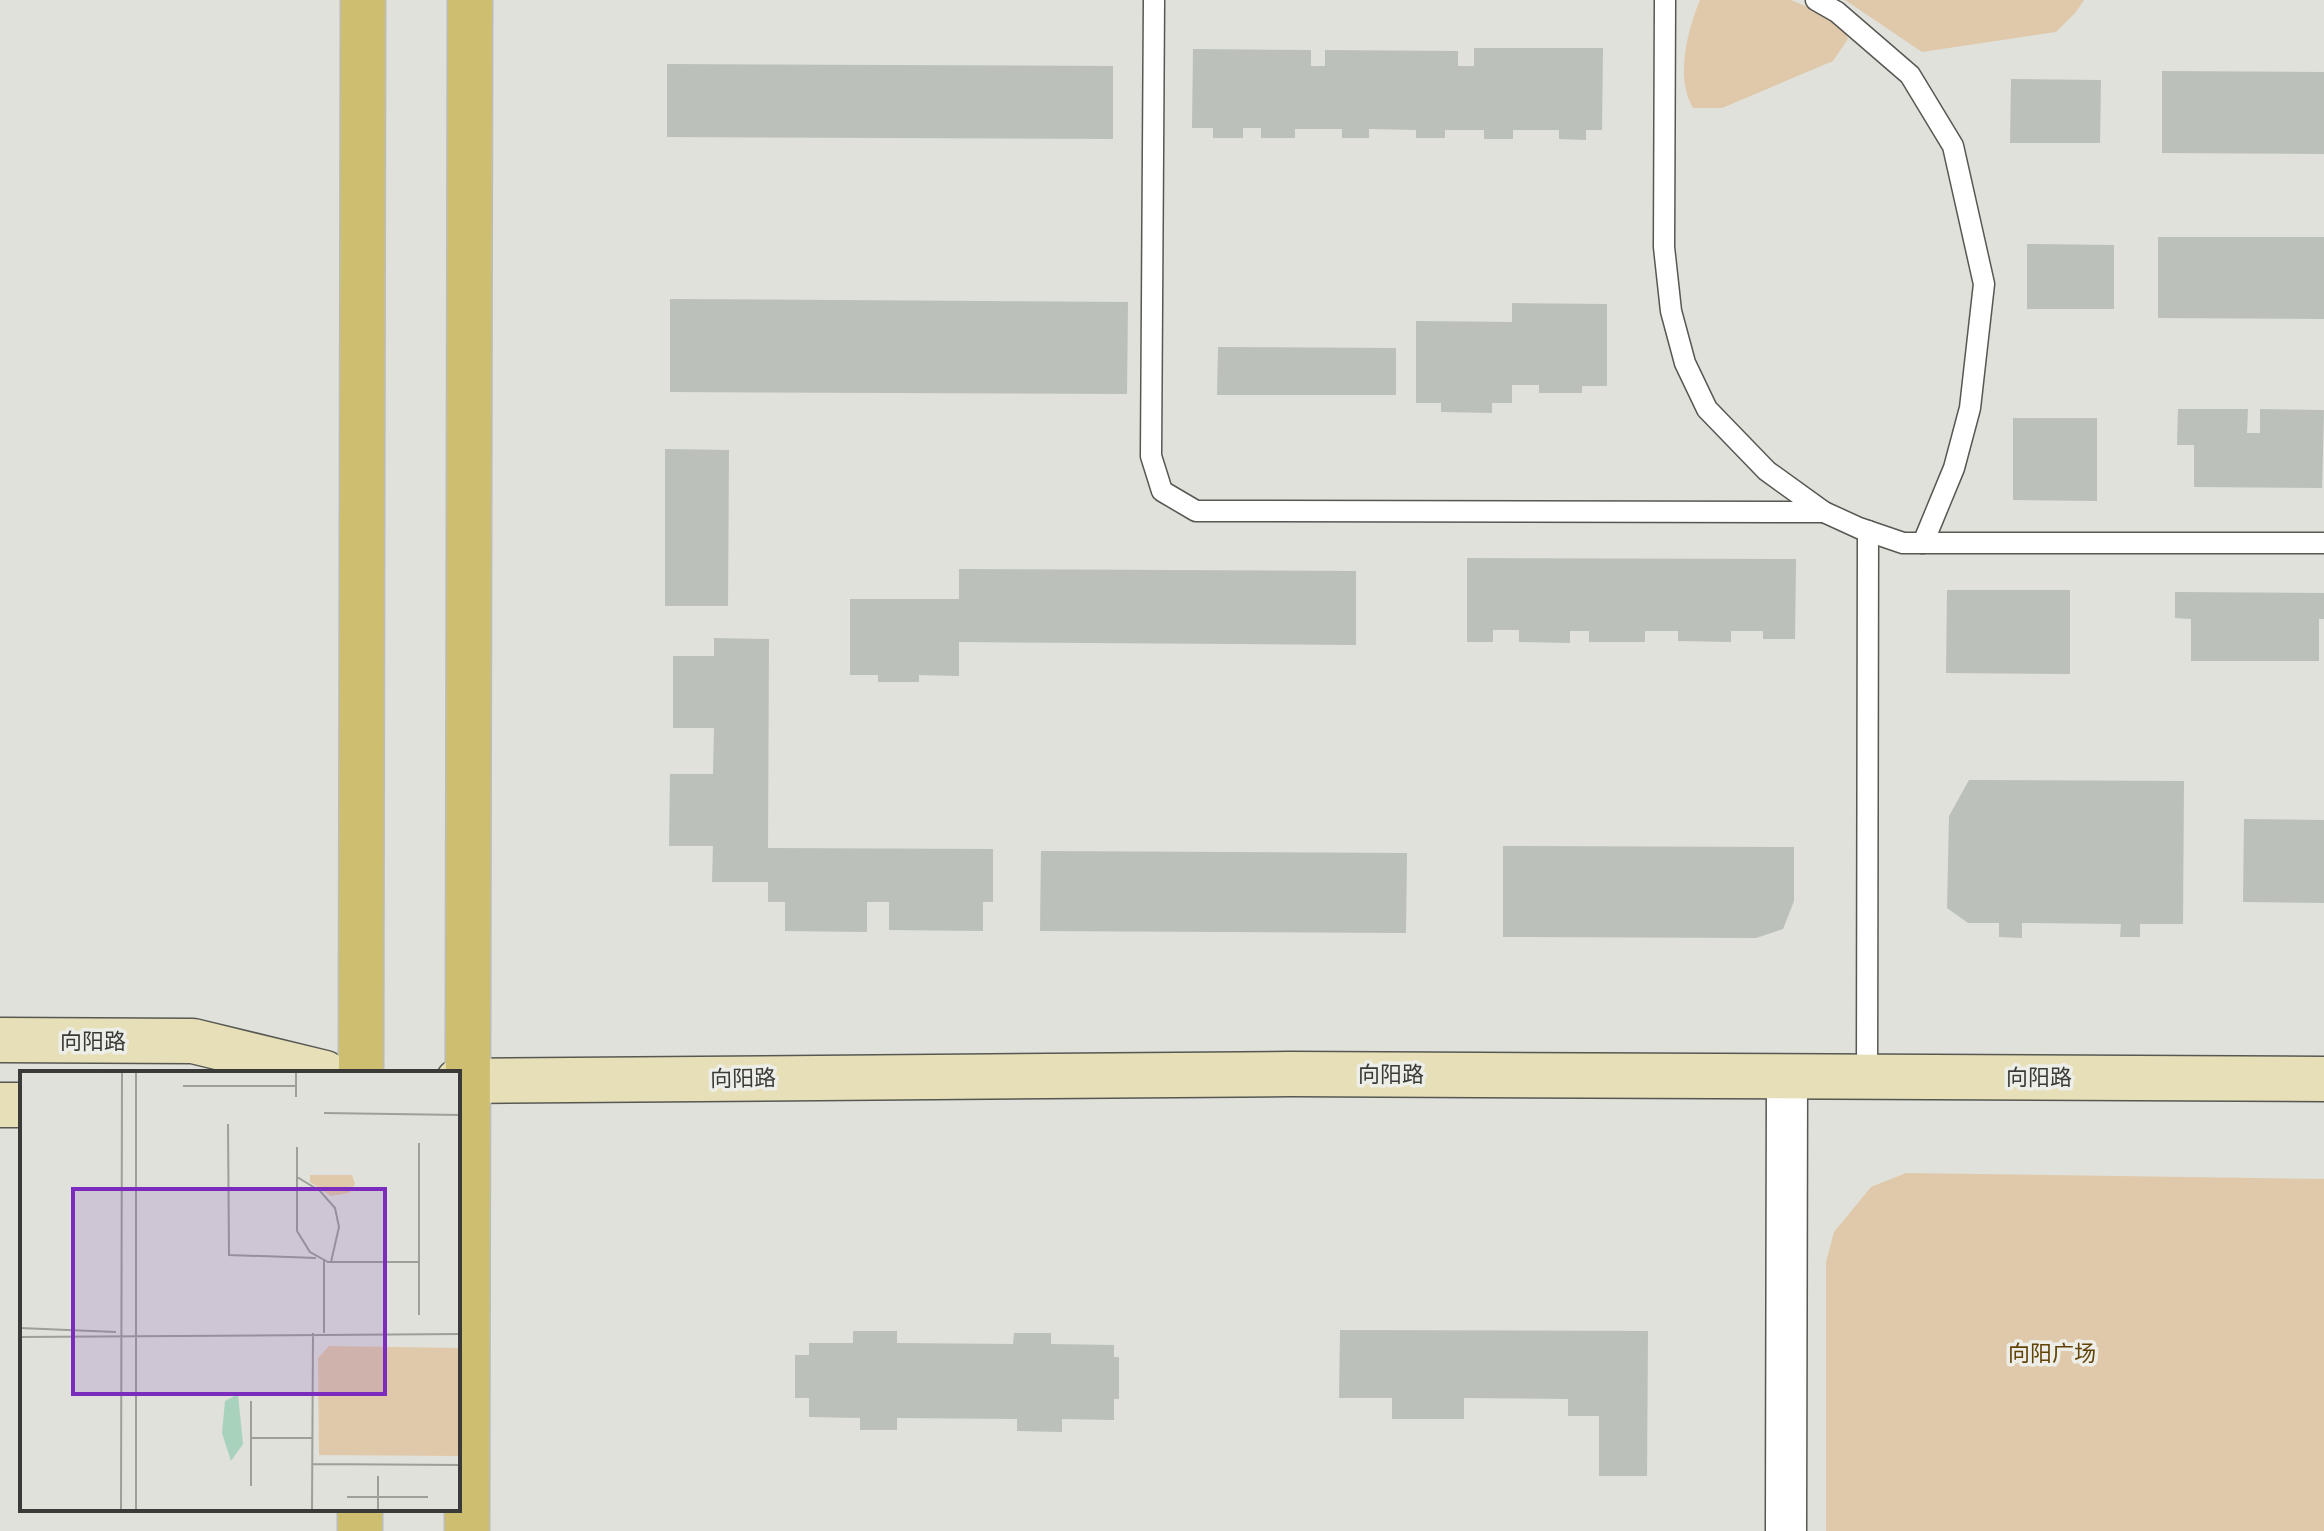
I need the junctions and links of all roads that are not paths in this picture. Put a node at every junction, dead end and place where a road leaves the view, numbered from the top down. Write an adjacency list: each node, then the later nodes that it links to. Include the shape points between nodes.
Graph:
1 (363, 0): 12 (main road)
2 (470, 0): 16 (main road)
3 (1154, 0): 6 (lane, via 1151,456 1162,491 1196,511)
4 (1665, 0): 6 (lane, via 1664,247 1671,311 1685,363 1707,409 1767,471)
5 (1816, 0): 8 (lane, via 1910,75 1953,146 1984,284 1970,408 1954,468)
6 (1824, 512): 7 (lane)
7 (1868, 531): 8 (lane, via 1903,543); 14 (lane)
8 (1923, 543): 9 (lane)
9 (2324, 543)
10 (0, 1040): 11 (street, 向阳路, via 193,1041)
11 (317, 1071)
12 (361, 1071)
13 (1787, 1077): 14 (street, 向阳路); 16 (street, 向阳路, via 1290,1074); 18 (street)
14 (1867, 1077): 15 (street, 向阳路)
15 (2324, 1079)
16 (463, 1081): 17 (main road)
17 (467, 1531)
18 (1786, 1531)

